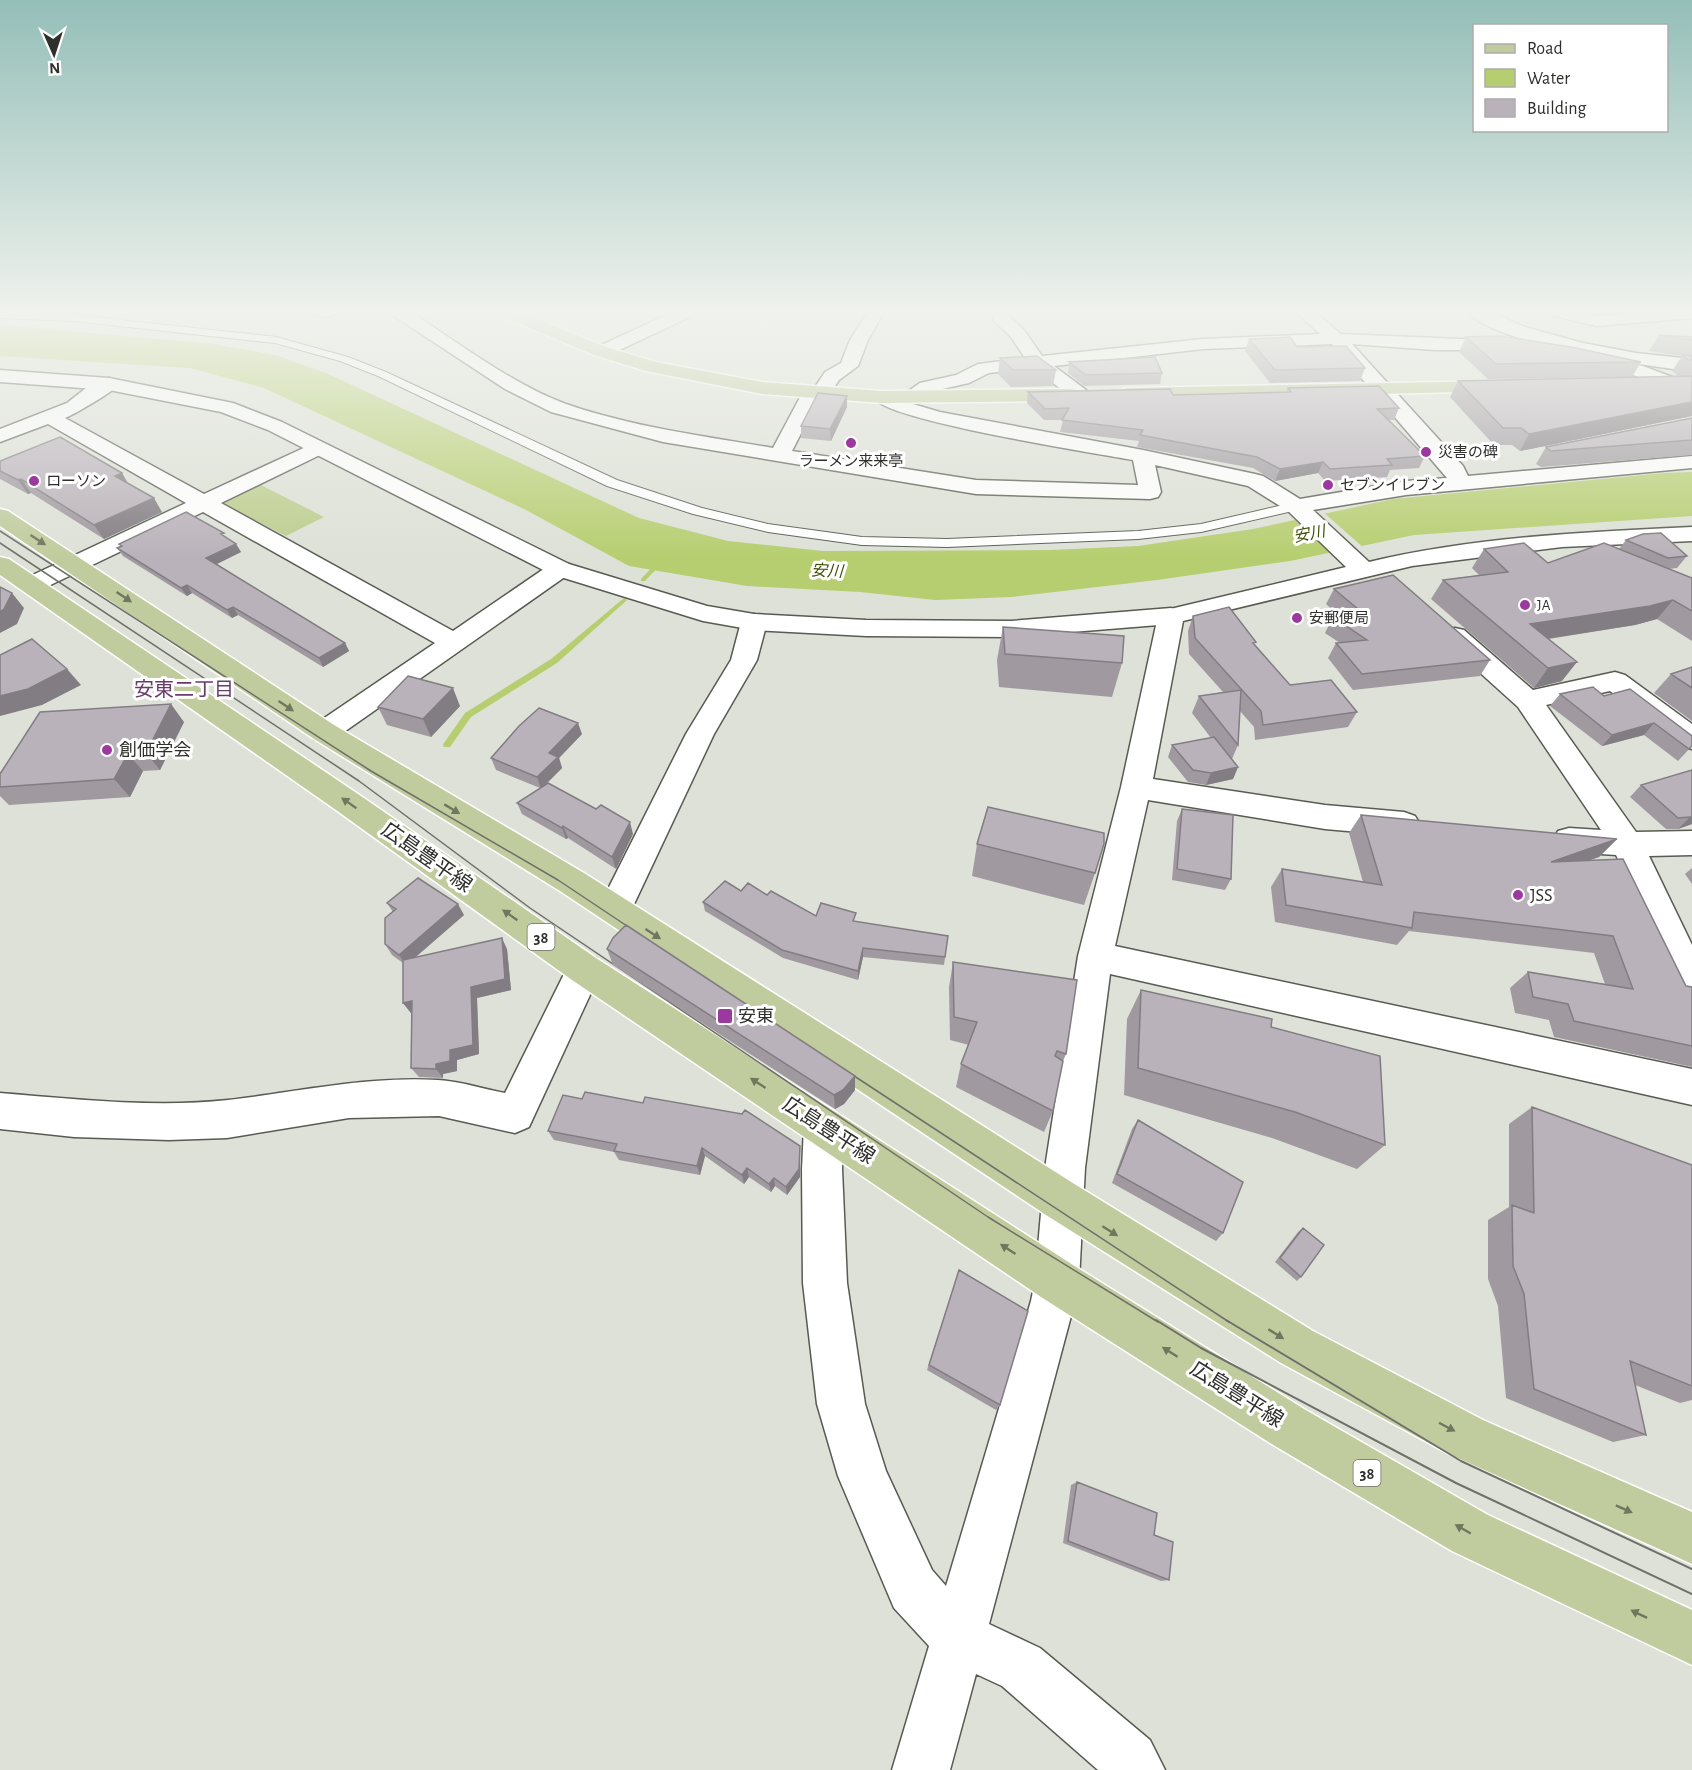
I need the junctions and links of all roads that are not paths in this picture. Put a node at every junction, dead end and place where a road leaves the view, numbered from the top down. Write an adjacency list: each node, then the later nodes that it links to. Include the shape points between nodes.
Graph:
1 (92, 393): 13 (street, via 74,407)
2 (152, 393): 15 (street, via 226,407)
3 (421, 393): 22 (lane, via 612,483 698,511 768,528 862,541 983,542 1138,535)
4 (527, 393): 16 (street, via 558,408 663,436)
5 (813, 393): 6 (main road)
6 (816, 393): 11 (main road); 16 (street)
7 (917, 393): 12 (street)
8 (1185, 393): 10 (main road)
9 (1386, 393): 20 (street)
10 (1079, 394): 12 (main road)
11 (882, 397): 12 (main road); 17 (street, via 937,417)
12 (910, 397)
13 (49, 417): 14 (street); 21 (street)
14 (0, 436)
15 (317, 449): 21 (street); 30 (street)
16 (780, 454): 17 (street, via 976,487 1150,492)
17 (1143, 456): 22 (street, via 1255,481)
18 (1529, 456): 20 (street)
19 (1692, 462): 20 (street)
20 (1457, 477): 22 (street, via 1349,496)
21 (204, 503): 28 (street); 36 (street)
22 (1300, 510): 29 (street)
23 (0, 516): 28 (main road, one-way to 28)
24 (1692, 534): 25 (street)
25 (1562, 540): 26 (street); 29 (street)
26 (1612, 561)
27 (0, 564): 31 (main road, 広島豊平線 / 38)
28 (76, 564): 31 (street); 38 (main road, one-way to 38)
29 (1365, 567): 32 (street); 33 (street)
30 (560, 569): 35 (street, via 703,613); 36 (street)
31 (31, 585): 47 (main road, 広島豊平線 / 38, one-way to 31)
32 (1397, 585)
33 (1171, 616): 35 (street, via 1011,629); 40 (street)
34 (1432, 616): 37 (street)
35 (754, 622): 45 (street, via 744,660 700,734)
36 (455, 643): 38 (street)
37 (1528, 700): 39 (street, via 1615,681); 44 (street)
38 (324, 732): 45 (main road, one-way to 45)
39 (1692, 739)
40 (1136, 787): 41 (street, via 1325,817); 46 (street)
41 (1427, 826)
42 (1546, 838): 44 (street)
43 (1692, 843): 44 (street)
44 (1627, 844): 48 (street)
45 (615, 909): 52 (main road, one-way to 52)
46 (1095, 956): 49 (street); 52 (street)
47 (584, 969): 50 (street, via 515,1114 439,1098 349,1100 227,1119 75,1118); 51 (main road, 広島豊平線 / 38, one-way to 47)
48 (1692, 981)
49 (1692, 1087)
50 (0, 1111)
51 (824, 1127): 53 (main road, 広島豊平線 / 38, one-way to 51); 55 (street, via 825,1283 841,1404 863,1476 913,1588)
52 (1061, 1200): 53 (street); 54 (main road, one-way to 54, via 1297,1347 1466,1437)
53 (1057, 1281): 55 (street); 56 (main road, 広島豊平線 / 38, one-way to 53, via 1470,1533 1287,1426)
54 (1692, 1538)
55 (957, 1637): 57 (street); 58 (street, via 1020,1667 1130,1760)
56 (1692, 1638)
57 (921, 1770)
58 (1136, 1770)

